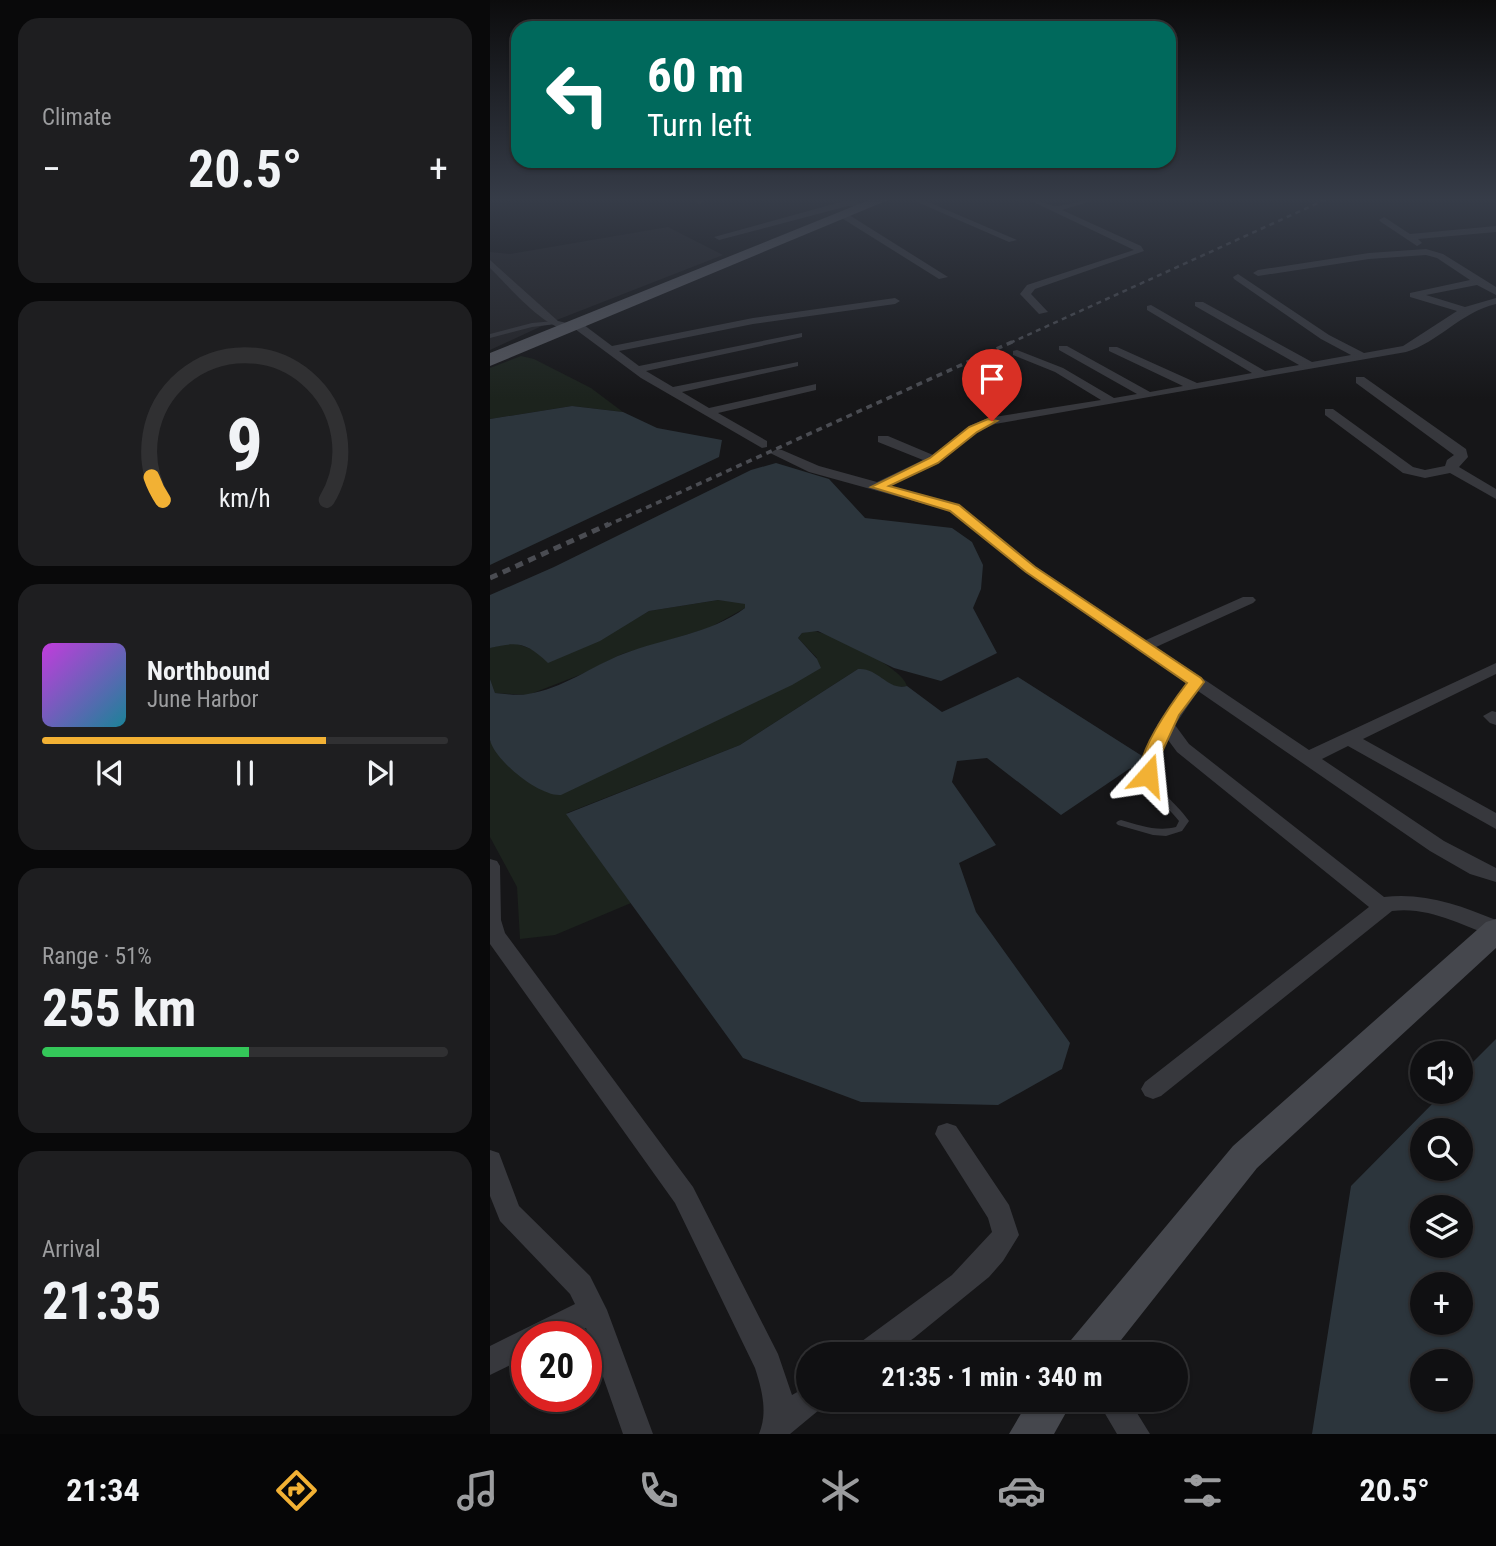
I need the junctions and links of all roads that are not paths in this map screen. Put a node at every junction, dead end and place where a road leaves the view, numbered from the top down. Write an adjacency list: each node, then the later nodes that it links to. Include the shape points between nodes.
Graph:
1 (492, 265): 18 (street)
2 (708, 265): 18 (main road)
3 (928, 265): 8 (street)
4 (1097, 265): 17 (street, via 1026,290 1025,295)
5 (1311, 265): 7 (street)
6 (1453, 265): 10 (street)
7 (1258, 273)
8 (943, 277)
9 (1238, 277): 25 (street, via 1325,337)
10 (1480, 281): 11 (street); 16 (street, via 1414,295)
11 (1496, 292)
12 (895, 301): 23 (street, via 752,321)
13 (1496, 301): 16 (street)
14 (1199, 304): 28 (street)
15 (1151, 308): 30 (street)
16 (1464, 310): 25 (street, via 1415,345)
17 (1043, 312)
18 (567, 324): 20 (lane, via 532,325); 23 (street); 26 (main road)
19 (798, 335): 29 (street)
20 (490, 336)
21 (1063, 348): 35 (street)
22 (1113, 349): 32 (street)
23 (608, 350): 29 (street)
24 (1017, 353): 36 (street, via 1059,370)
25 (1363, 357): 28 (street)
26 (490, 360)
27 (794, 364): 34 (street)
28 (1310, 366): 30 (street)
29 (636, 370): 34 (street)
30 (1263, 375): 32 (street)
31 (1360, 380): 43 (street, via 1461,452)
32 (1193, 386): 35 (street)
33 (812, 387): 37 (street)
34 (671, 390): 37 (street)
35 (1147, 395): 36 (street)
36 (1112, 402): 42 (street, via 992,421 973,429)
37 (708, 412): 40 (street)
38 (1329, 412): 43 (street, via 1408,470 1425,474)
39 (883, 439): 42 (street)
40 (762, 444)
41 (777, 453): 44 (street)
42 (934, 460): 44 (street)
43 (1452, 469): 45 (street)
44 (877, 487): 47 (street, via 954,508 1030,569)
45 (1496, 495)
46 (1248, 600): 47 (street)
47 (1144, 647): 49 (street)
48 (1496, 668): 51 (street)
49 (1196, 682): 50 (street); 52 (street)
50 (1166, 725): 54 (lane, via 1147,767 1148,775 1184,821 1179,829 1166,832); 57 (street, via 1183,748)
51 (1348, 738): 52 (street); 53 (street)
52 (1308, 758): 56 (street, via 1458,859)
53 (1496, 822)
54 (1121, 823)
55 (490, 866): 71 (street, via 495,935 684,1195 768,1364 778,1395)
56 (1496, 875)
57 (1385, 906): 58 (street, via 1404,902 1454,911); 59 (street)
58 (1496, 929): 65 (main road, via 1245,1157)
59 (1153, 1089)
60 (947, 1133): 64 (street, via 1000,1213 1006,1235 995,1254)
61 (493, 1179): 62 (street, via 509,1213 567,1269)
62 (593, 1310): 63 (street); 72 (street)
63 (571, 1321)
64 (883, 1342)
65 (1095, 1342)
66 (511, 1350): 67 (street)
67 (490, 1361)
68 (796, 1411): 71 (street)
69 (1045, 1412): 73 (main road)
70 (1119, 1412): 74 (street)
71 (776, 1429)
72 (638, 1434)
73 (1030, 1434)
74 (1135, 1434)

